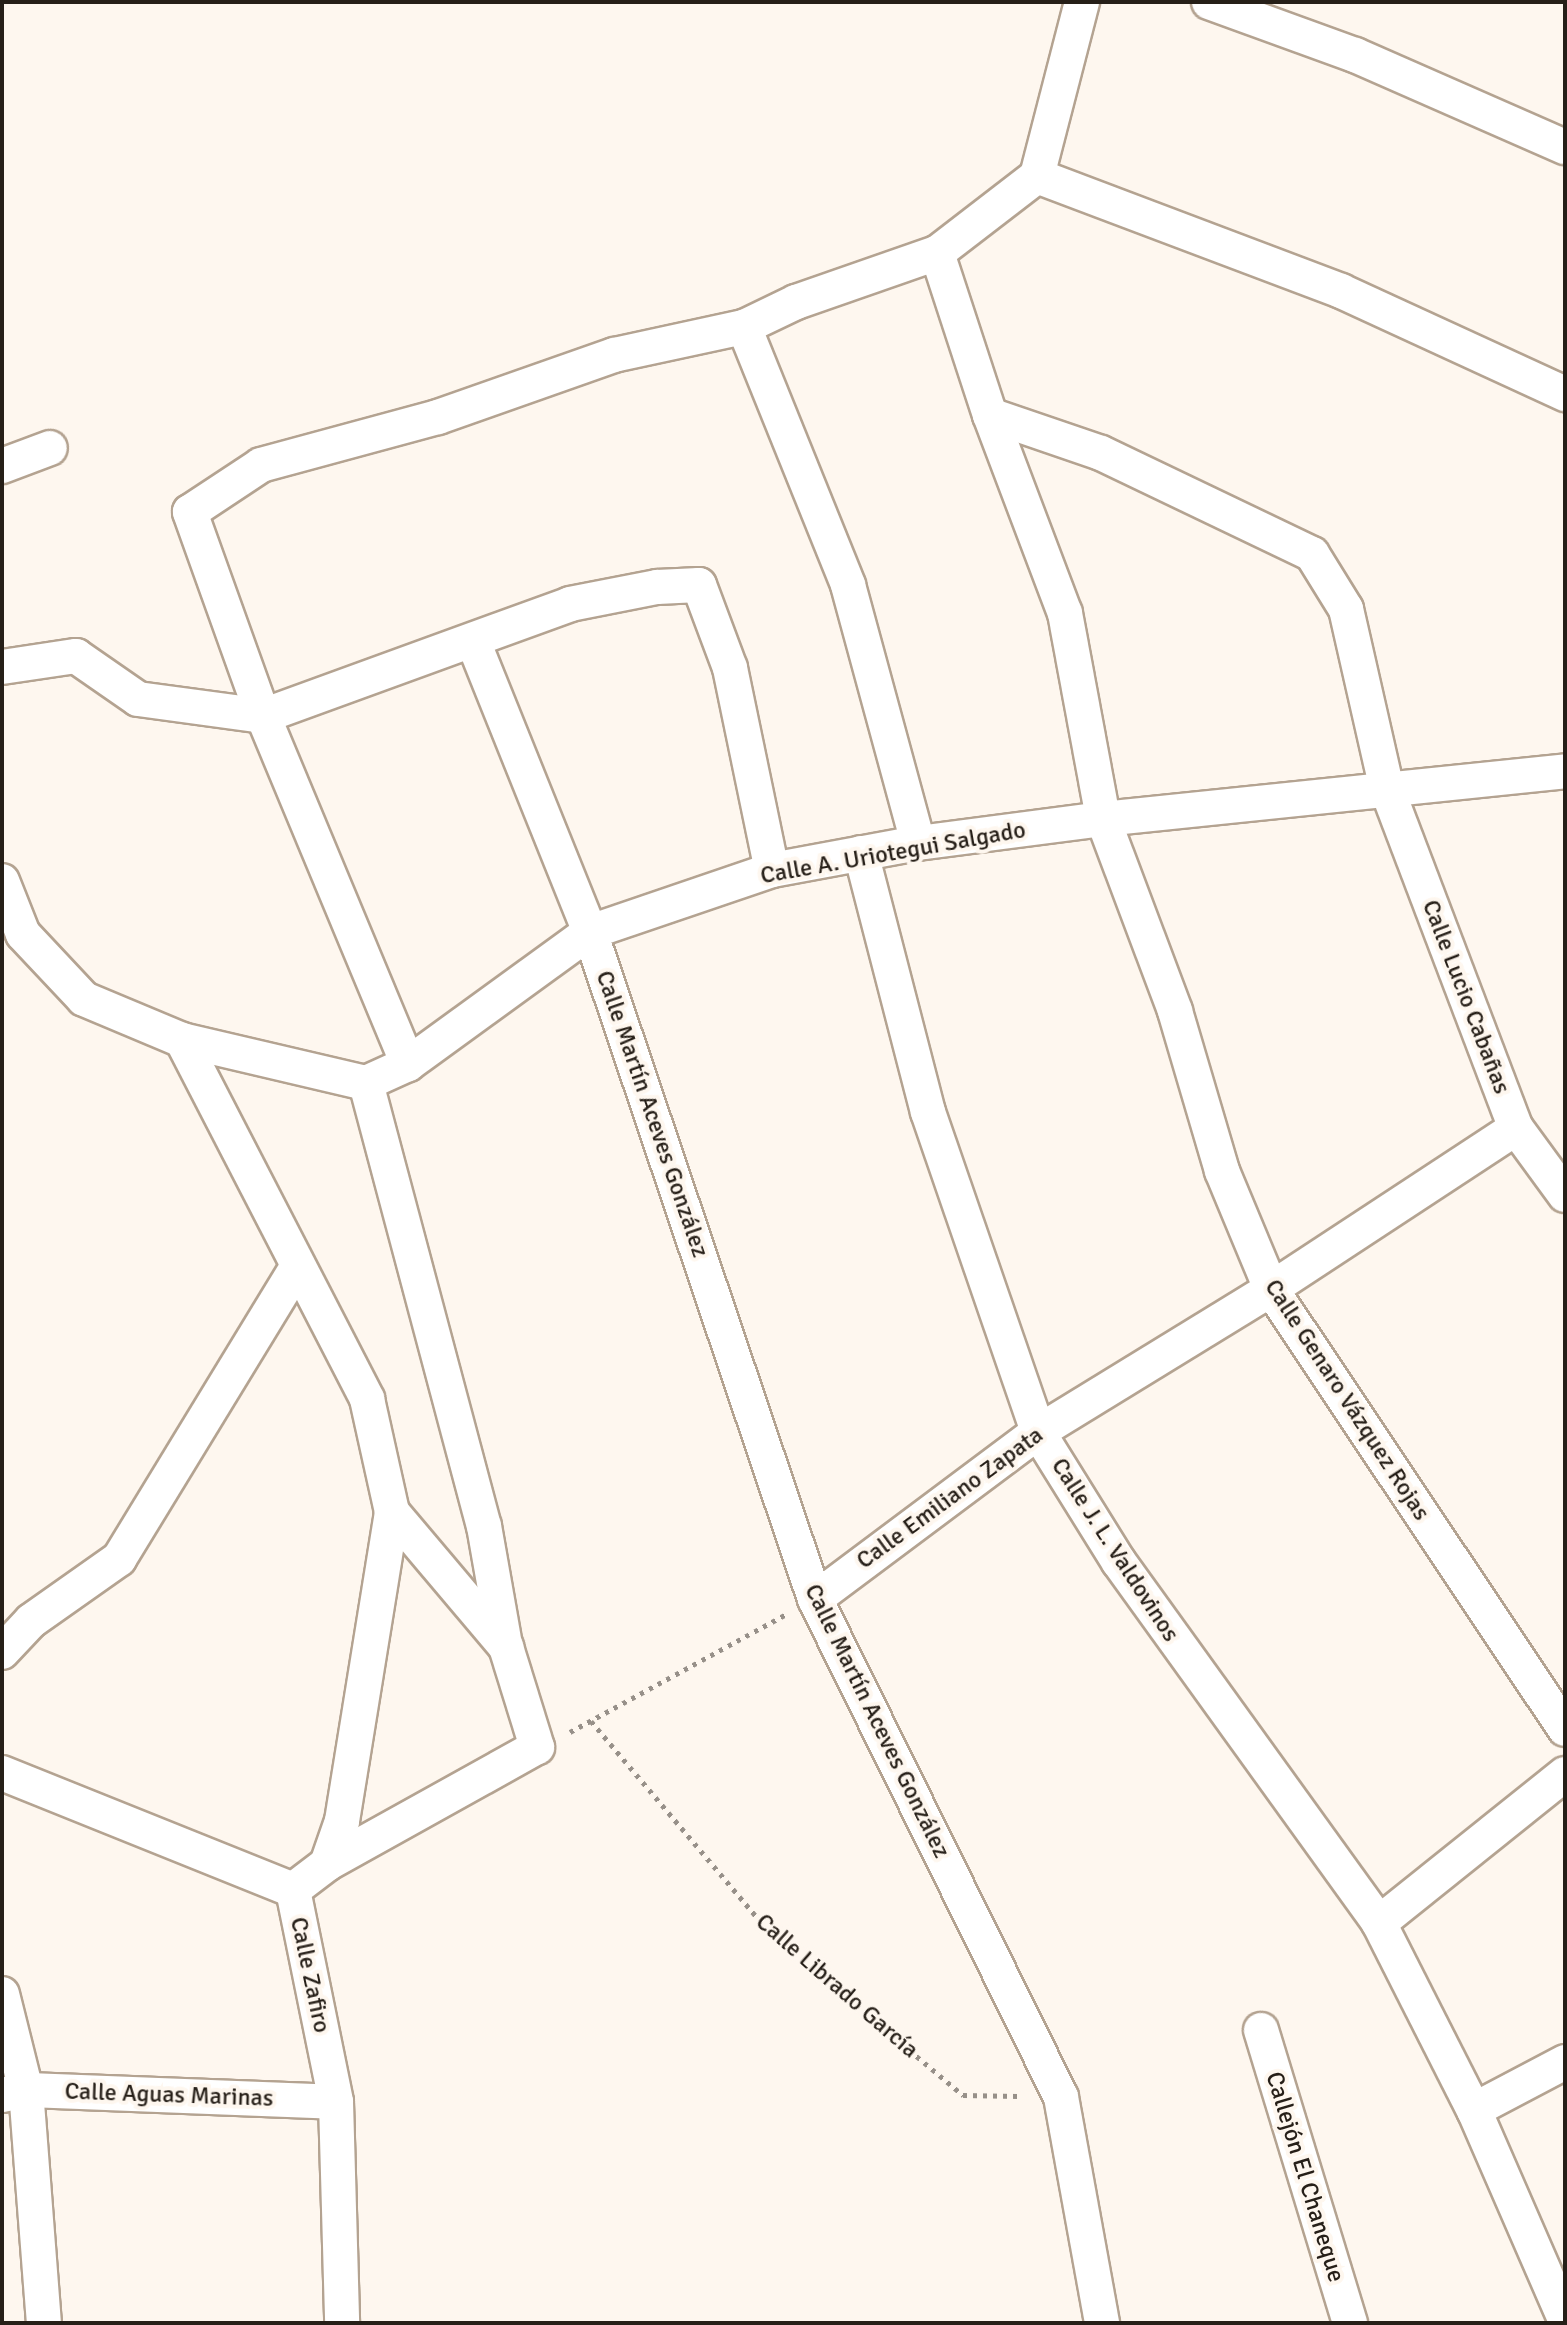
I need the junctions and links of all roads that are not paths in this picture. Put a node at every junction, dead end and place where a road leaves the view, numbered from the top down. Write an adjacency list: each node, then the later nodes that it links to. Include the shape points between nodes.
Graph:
1 (1082, 2): 4 (street)
2 (1209, 2): 3 (street, via 1355,55)
3 (1565, 147)
4 (1037, 176): 5 (street); 7 (street)
5 (937, 253): 6 (street, via 796,302); 8 (street, Calle Genaro Vázquez Rojas)
6 (744, 327): 13 (street, via 614,355 438,417 261,465 190,512); 17 (street, via 848,585)
7 (1561, 381)
8 (990, 415): 15 (street, Calle Lucio Cabañas, via 1101,453 1312,554 1346,609); 16 (street, Calle Genaro Vázquez Rojas, via 1065,613)
9 (50, 448): 10 (street)
10 (2, 466)
11 (473, 641): 13 (street); 19 (street, via 570,604 657,587 699,585 730,668); 21 (street, Calle Martín Aceves González)
12 (2, 667): 13 (street, via 76,656 138,699)
13 (263, 716): 23 (street)
14 (1565, 771): 15 (street, Calle A. Uriotegui Salgado)
15 (1387, 789): 16 (street, Calle A. Uriotegui Salgado); 25 (street, Calle Lucio Cabañas)
16 (1103, 819): 17 (street, Calle A. Uriotegui Salgado); 28 (street, Calle Genaro Vázquez Rojas, via 1175,1011 1222,1171)
17 (918, 843): 18 (street, Calle A. Uriotegui Salgado)
18 (861, 853): 19 (street, Calle A. Uriotegui Salgado); 29 (street, Calle J. L. Valdovinos, via 928,1112)
19 (772, 870): 21 (street, Calle A. Uriotegui Salgado)
20 (2, 881): 22 (street, via 23,934 84,999)
21 (590, 932): 23 (street, Calle A. Uriotegui Salgado); 31 (street, Calle Martín Aceves González)
22 (182, 1040): 24 (street); 27 (street)
23 (408, 1064): 24 (street, Calle A. Uriotegui Salgado)
24 (366, 1083): 32 (street, via 484,1526)
25 (1516, 1128): 26 (street, Calle Lucio Cabañas); 28 (street, Calle Emiliano Zapata)
26 (1565, 1195)
27 (298, 1266): 30 (street, via 367,1399); 33 (street, via 119,1559 31,1621)
28 (1271, 1289): 29 (street, Calle Emiliano Zapata); 34 (street, Calle Genaro Vázquez Rojas)
29 (1038, 1432): 31 (street, Calle Emiliano Zapata); 39 (street, Calle J. L. Valdovinos, via 1119,1562)
30 (392, 1512): 32 (street); 37 (street, via 342,1821)
31 (815, 1599): 49 (street, Calle Martín Aceves González, via 1061,2097)
32 (506, 1647): 37 (street, via 537,1747)
33 (2, 1652)
34 (1565, 1729)
35 (2, 1773): 38 (street, Calle Zafiro)
36 (1565, 1774): 39 (street)
37 (327, 1864): 38 (street)
38 (293, 1890): 44 (street, Calle Zafiro)
39 (1379, 1923): 45 (street, Calle J. L. Valdovinos)
40 (2, 1994): 43 (street)
41 (1261, 2030): 50 (street, Callejón El Chaneque)
42 (1565, 2062): 45 (street)
43 (14, 2093): 44 (street, Calle Aguas Marinas); 47 (street)
44 (336, 2102): 48 (street, Calle Zafiro)
45 (1474, 2110): 46 (street, Calle J. L. Valdovinos)
46 (1565, 2319)
47 (44, 2323)
48 (342, 2323)
49 (1102, 2323)
50 (1350, 2323)

